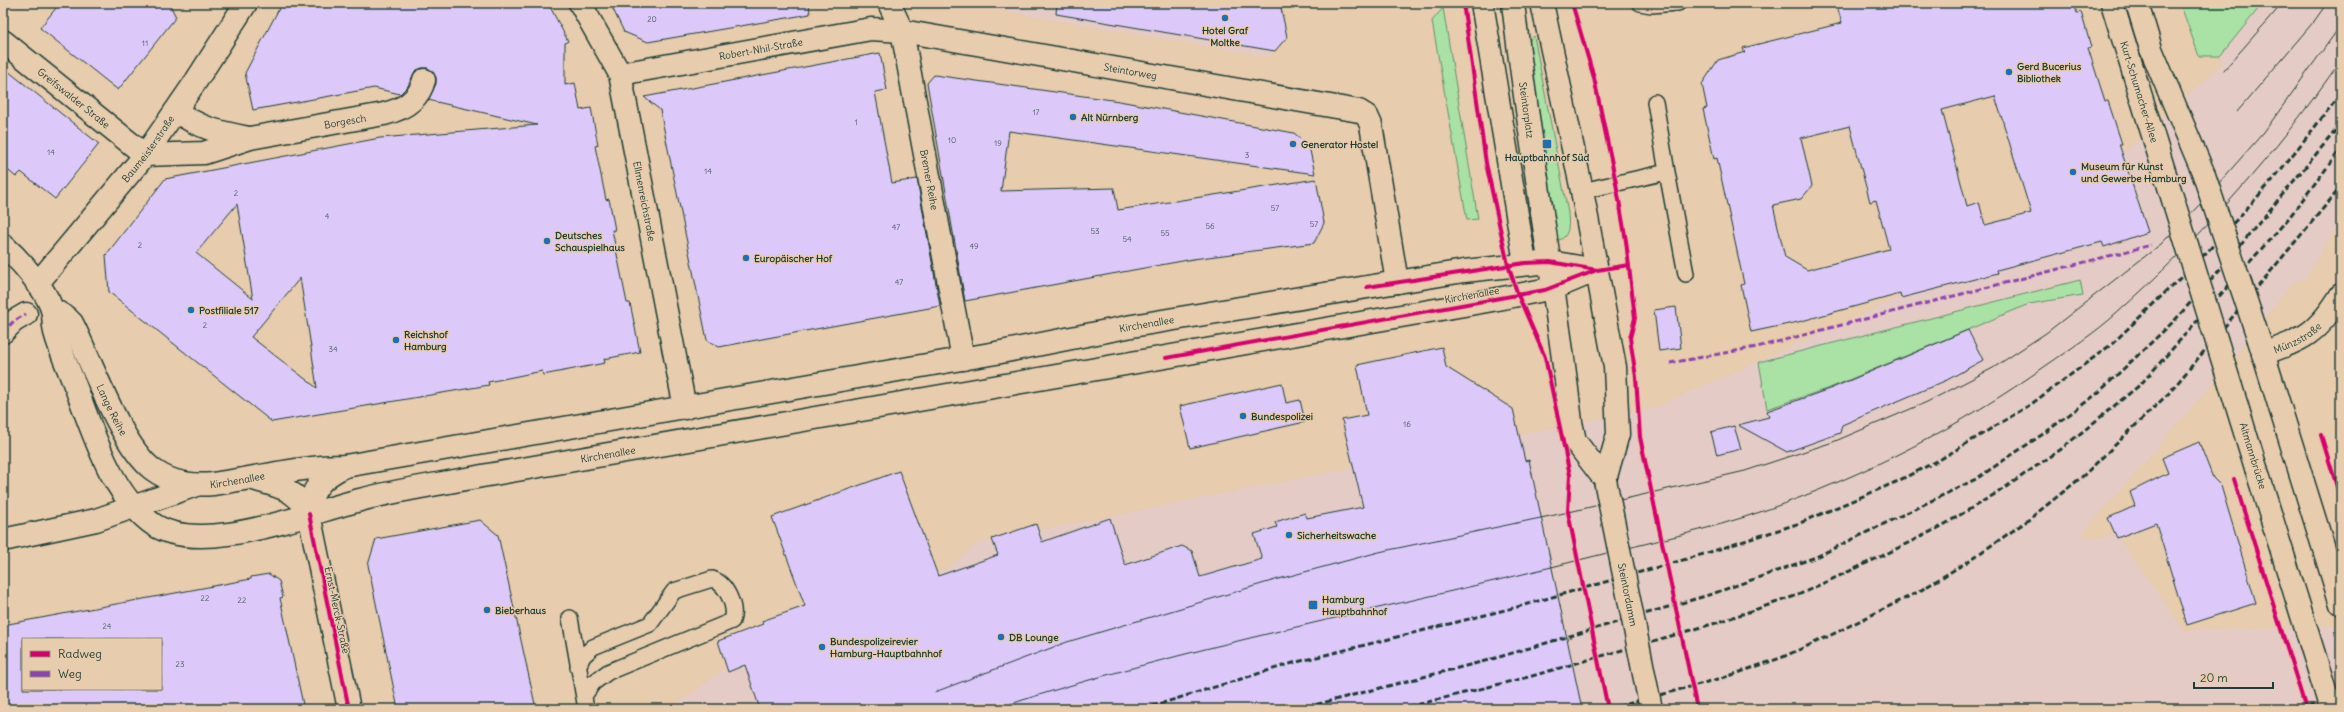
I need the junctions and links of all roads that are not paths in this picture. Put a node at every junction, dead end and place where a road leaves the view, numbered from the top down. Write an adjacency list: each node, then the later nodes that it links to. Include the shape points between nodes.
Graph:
1 (580, 3): 13 (street, Ellmenreichstraße)
2 (889, 3): 11 (street, Bremer Reihe)
3 (1482, 3): 24 (street)
4 (1513, 3): 23 (street, Steintorplatz)
5 (1542, 3): 20 (street)
6 (1640, 3): 7 (lane)
7 (1678, 3)
8 (2112, 3): 21 (street, Kurt-Schumacher-Allee)
9 (2137, 3): 34 (street, bridge, via 2151,49 2203,172)
10 (240, 5): 16 (street, Baumeisterstraße)
11 (902, 31): 13 (street, Robert-Nhil-Straße, via 871,29); 27 (street, Steintorweg, via 1360,111 1367,116 1371,125); 35 (street, Bremer Reihe)
12 (3, 41): 18 (street, Greifswalder Straße)
13 (620, 74): 38 (street, Ellmenreichstraße)
14 (424, 80): 17 (street, Borgesch, via 418,96 408,105 395,111)
15 (1655, 102): 19 (lane)
16 (176, 111): 17 (street, Borgesch, via 199,126); 18 (street, Baumeisterstraße)
17 (250, 138): 18 (street, Borgesch, via 204,153)
18 (145, 155): 28 (street, Baumeisterstraße)
19 (1667, 172): 20 (lane); 26 (lane)
20 (1582, 191): 25 (street)
21 (2174, 203): 52 (street, Altmannbrücke, bridge)
22 (3, 245): 28 (street, Lange Reihe)
23 (1550, 262): 24 (street, Kirchenallee); 25 (street, Kirchenallee); 29 (street, Steintorplatz)
24 (1525, 263): 27 (street, Kirchenallee)
25 (1597, 270): 29 (street, Kirchenallee); 41 (street, Steintordamm, via 1613,352 1617,412 1616,444)
26 (1686, 274)
27 (1397, 282): 35 (street, Kirchenallee, via 1132,326)
28 (37, 284): 31 (street, Lange Reihe)
29 (1554, 288): 37 (street, Kirchenallee); 41 (street, Steintordamm, via 1575,441)
30 (2341, 295): 34 (street, Münzstraße, via 2312,333 2295,343)
31 (52, 309): 42 (street, Lange Reihe, via 72,324 125,434 142,459 164,476); 43 (street, Lange Reihe, via 56,337 100,450 116,482)
32 (26, 314): 33 (street)
33 (3, 332)
34 (2261, 347): 46 (street)
35 (963, 359): 36 (street, Kirchenallee)
36 (929, 364): 37 (street, via 914,376 910,384); 38 (street, Kirchenallee)
37 (909, 402): 44 (street, Kirchenallee, via 481,476 361,499)
38 (685, 408): 39 (street, Kirchenallee)
39 (345, 466): 40 (street, Kirchenallee, via 303,468); 44 (street, Kirchenallee, via 316,486)
40 (247, 478): 42 (street, Kirchenallee); 44 (street, Ernst-Merck-Straße, via 288,489 300,498)
41 (1605, 480): 51 (street, Steintordamm, bridge)
42 (196, 485): 43 (street, Kirchenallee)
43 (134, 507): 44 (street, Kirchenallee, via 155,526 182,536 239,532); 45 (street, Kirchenallee, via 96,520)
44 (309, 514): 50 (street, Ernst-Merck-Straße)
45 (3, 540)
46 (2341, 604)
47 (570, 618): 48 (lane)
48 (578, 667): 49 (lane); 49 (lane, via 583,656 593,647 650,624 674,591 712,578 722,583 734,615 732,621 608,672 593,683)
49 (585, 703)
50 (349, 709)
51 (1651, 709)
52 (2331, 709)

